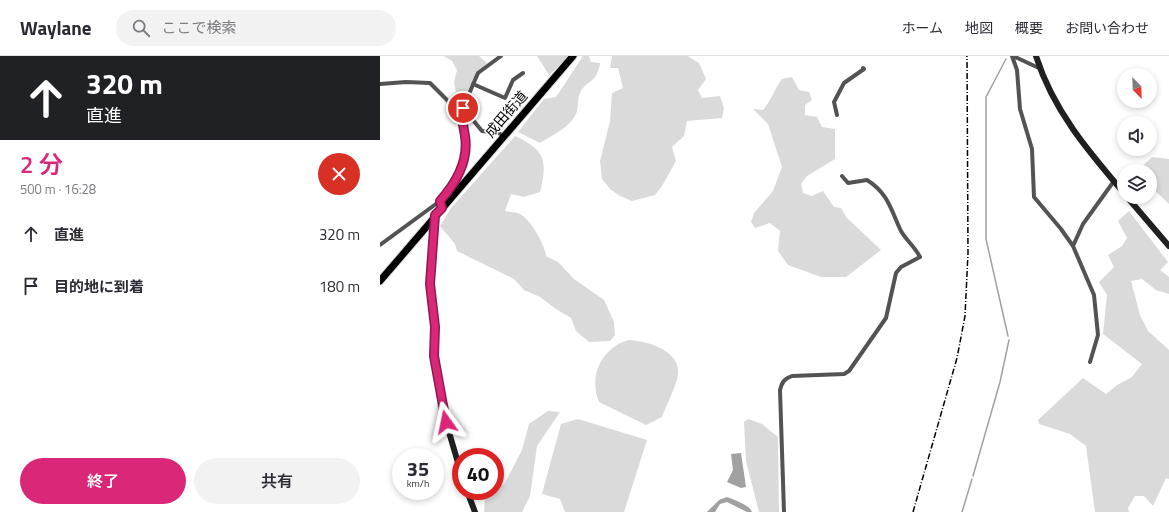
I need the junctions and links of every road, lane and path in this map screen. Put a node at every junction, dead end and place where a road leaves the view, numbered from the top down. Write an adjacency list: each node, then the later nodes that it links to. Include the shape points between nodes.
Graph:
1 (501, 56): 9 (street, via 478,73)
2 (573, 56): 12 (highway, 成田街道)
3 (1012, 56): 6 (street); 20 (street, via 1020,110 1032,149 1034,197 1058,224)
4 (1036, 56): 6 (street)
5 (863, 68): 11 (street, via 844,83 834,102)
6 (1041, 69): 14 (street, via 1065,120)
7 (523, 73): 9 (street, via 513,80 505,98)
8 (380, 84): 10 (street, via 430,83 449,102)
9 (473, 84): 10 (street)
10 (463, 109): 12 (street, via 482,131 499,133); 16 (street, via 462,126 466,156 452,188)
11 (837, 115)
12 (504, 137): 16 (highway, 成田街道)
13 (842, 176): 27 (street, via 848,183 867,180 879,187 902,232 920,257 901,267 896,273 886,318 849,371 844,374 792,376 785,379 782,384 780,390)
14 (1114, 181): 15 (street); 20 (street, via 1083,224)
15 (1117, 185)
16 (441, 204): 18 (highway, 成田街道); 19 (street)
17 (1133, 204): 21 (street)
18 (435, 215): 22 (highway, 成田街道); 24 (street, via 430,284 435,327 434,356 446,422)
19 (380, 245)
20 (1072, 246): 23 (street, via 1094,295 1098,335)
21 (1169, 246)
22 (380, 281)
23 (1090, 362)
24 (454, 448)
25 (470, 500): 26 (street)
26 (475, 512)
27 (784, 512)

